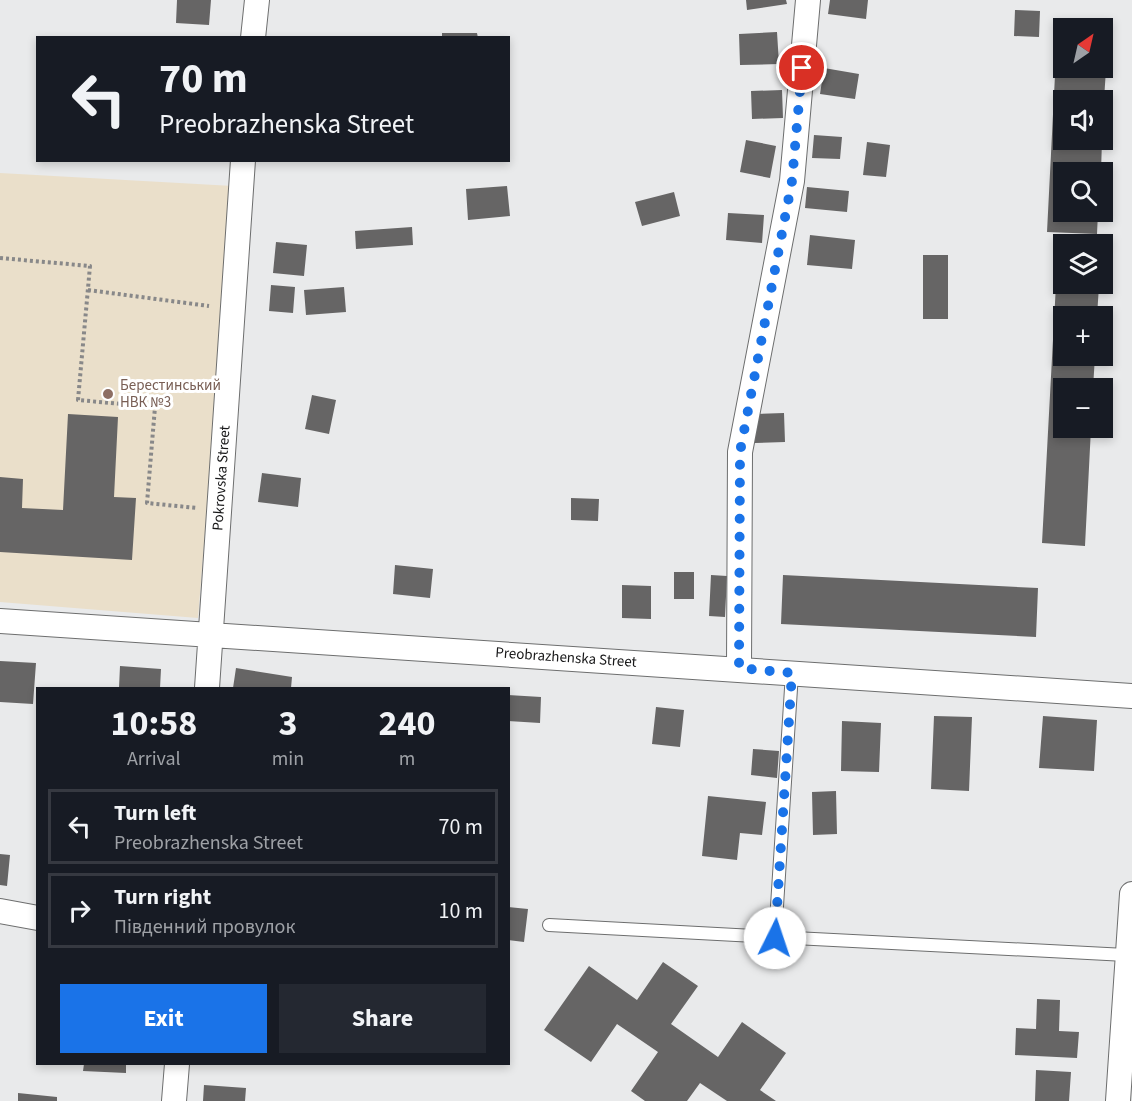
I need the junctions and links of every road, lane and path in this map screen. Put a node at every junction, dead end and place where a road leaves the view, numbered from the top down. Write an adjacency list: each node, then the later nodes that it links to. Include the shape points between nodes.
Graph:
1 (256, 0): 3 (street)
2 (808, 0): 11 (street, via 792,181 740,452)
3 (253, 36)
4 (243, 162): 7 (street, Pokrovska Street)
5 (0, 258): 6 (path, via 90,266)
6 (88, 290): 7 (path); 8 (path, via 78,400 155,407 147,503)
7 (233, 309): 8 (street, Pokrovska Street)
8 (219, 510): 10 (street, Pokrovska Street)
9 (0, 621): 10 (street, Preobrazhenska Street)
10 (211, 634): 11 (street, Preobrazhenska Street); 13 (street, Pokrovska Street)
11 (739, 668): 12 (street, Preobrazhenska Street)
12 (792, 673): 14 (street, Preobrazhenska Street); 19 (lane)
13 (207, 687)
14 (1132, 696)
15 (1132, 894): 20 (street)
16 (0, 911): 17 (street)
17 (36, 918)
18 (549, 925): 19 (lane)
19 (775, 938): 20 (lane)
20 (1126, 956): 23 (street)
21 (177, 1065): 22 (street)
22 (174, 1101)
23 (1118, 1101)

